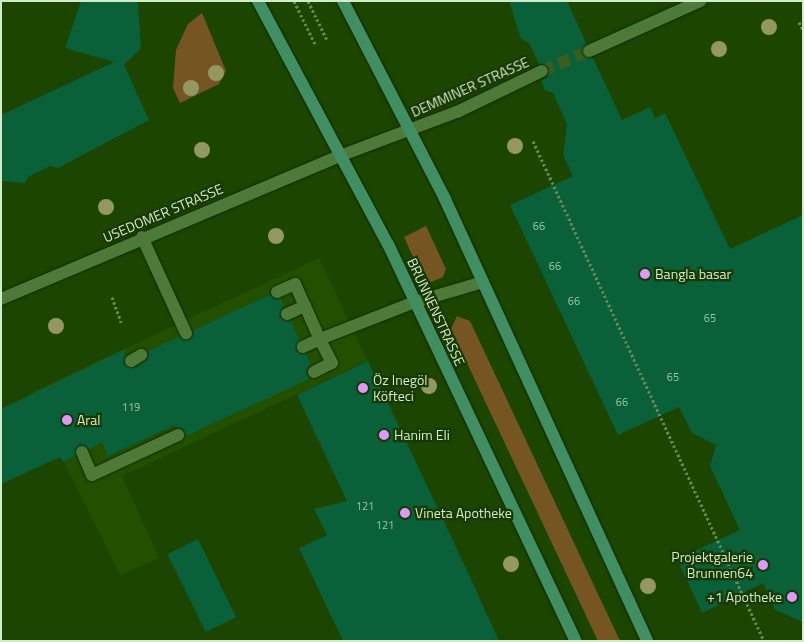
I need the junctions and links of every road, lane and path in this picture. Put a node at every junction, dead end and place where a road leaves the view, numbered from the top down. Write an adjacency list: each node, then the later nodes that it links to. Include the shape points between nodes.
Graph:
1 (258, 1): 14 (main road, BRUNNENSTRASSE)
2 (294, 1): 9 (path)
3 (308, 1): 8 (path)
4 (343, 1): 12 (main road)
5 (700, 1): 10 (street)
6 (799, 22): 7 (path)
7 (803, 30)
8 (327, 40)
9 (316, 46)
10 (589, 51)
11 (542, 71): 12 (street, DEMMINER STRASSE)
12 (409, 130): 14 (street, DEMMINER STRASSE); 16 (main road)
13 (533, 141): 32 (path)
14 (337, 157): 15 (street, USEDOMER STRASSE); 20 (main road, BRUNNENSTRASSE)
15 (142, 237): 19 (street, USEDOMER STRASSE); 24 (street)
16 (483, 282): 20 (street); 31 (main road)
17 (277, 292): 21 (street, via 294,284)
18 (112, 297): 23 (path)
19 (1, 299)
20 (415, 302): 25 (street); 30 (main road, BRUNNENSTRASSE)
21 (305, 306): 22 (street); 25 (street)
22 (287, 314)
23 (121, 322)
24 (186, 333)
25 (320, 339): 26 (street); 27 (street, via 332,363)
26 (303, 347)
27 (314, 372)
28 (178, 435): 29 (street, via 92,475)
29 (82, 452)
30 (576, 641)
31 (647, 641)
32 (764, 641)

